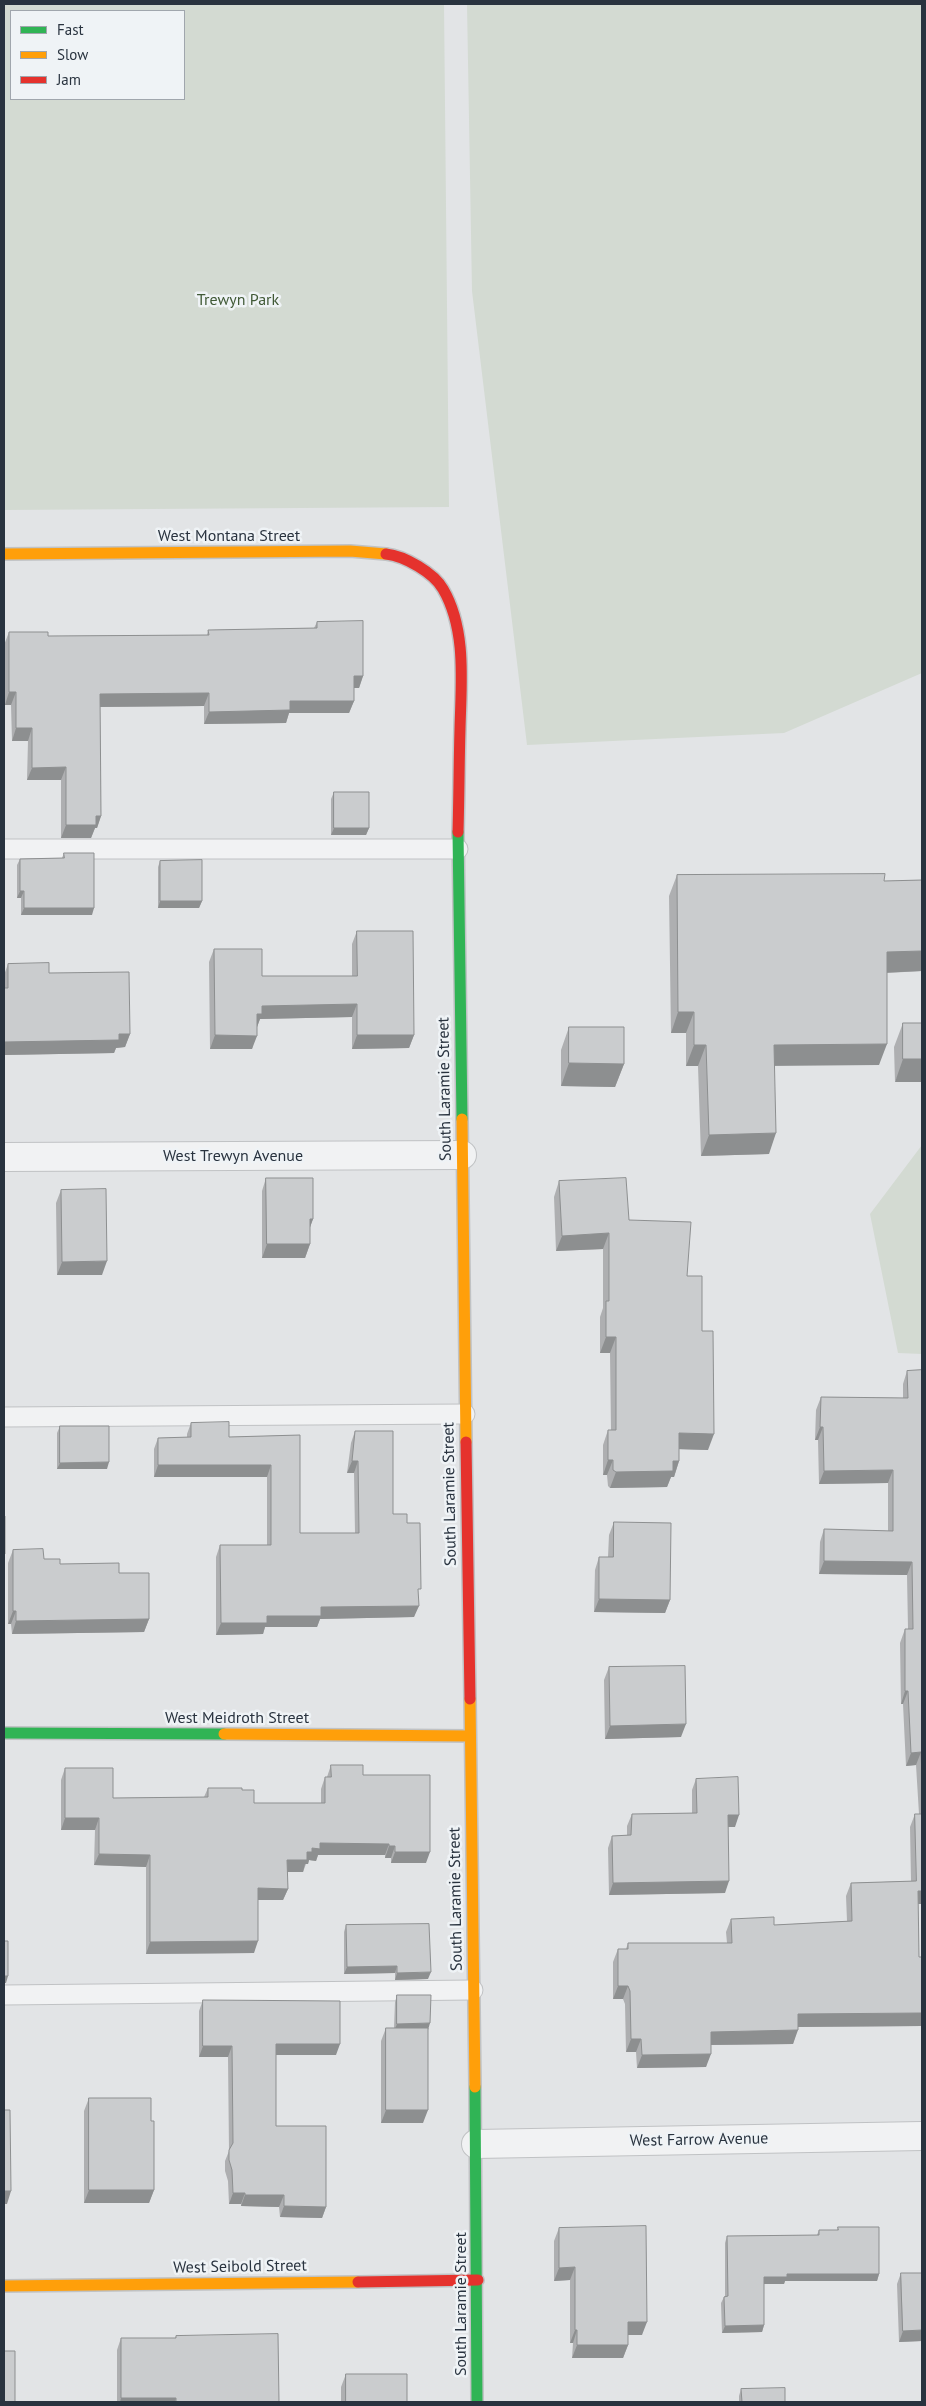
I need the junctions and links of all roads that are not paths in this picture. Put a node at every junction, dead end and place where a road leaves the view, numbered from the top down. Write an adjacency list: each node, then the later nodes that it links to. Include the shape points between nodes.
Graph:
1 (4, 554): 2 (street, West Montana Street, via 372,552 398,555 415,563)
2 (443, 588): 4 (street, South Laramie Street, via 454,617 461,666)
3 (4, 849): 4 (lane)
4 (458, 849): 5 (street, South Laramie Street)
5 (462, 1155): 6 (street, West Trewyn Avenue); 7 (street, South Laramie Street)
6 (4, 1157)
7 (465, 1414): 8 (lane); 10 (street, South Laramie Street)
8 (4, 1417)
9 (4, 1733): 10 (street, West Meidroth Street)
10 (470, 1736): 11 (street, South Laramie Street)
11 (473, 1990): 12 (lane); 14 (street, South Laramie Street)
12 (4, 1995)
13 (922, 2136): 14 (street, West Farrow Avenue)
14 (476, 2144): 15 (street, South Laramie Street)
15 (478, 2280): 16 (street, West Seibold Street); 17 (street, South Laramie Street)
16 (4, 2286)
17 (477, 2402)

